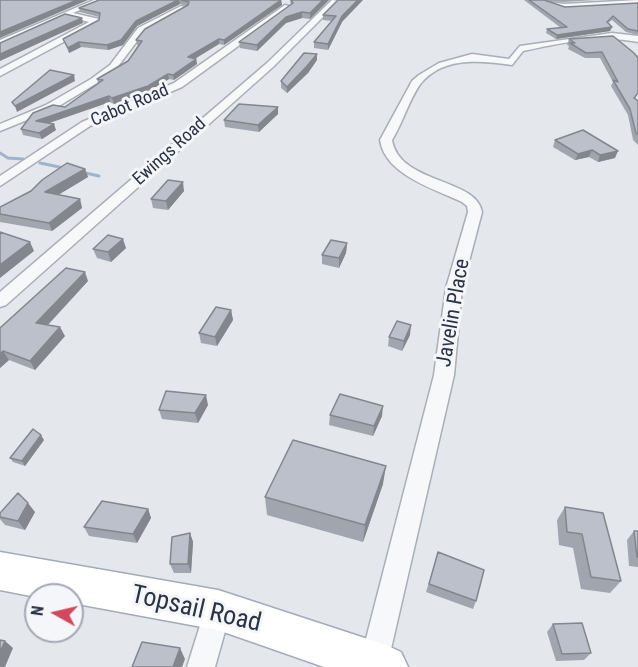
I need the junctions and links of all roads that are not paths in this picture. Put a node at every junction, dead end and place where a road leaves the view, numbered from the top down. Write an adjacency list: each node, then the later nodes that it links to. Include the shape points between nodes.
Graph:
1 (101, 0): 7 (street)
2 (537, 0): 4 (street, via 564,6)
3 (335, 1): 13 (street, Ewings Road, via 270,65)
4 (638, 2)
5 (288, 7): 12 (street, Cabot Road, via 178,85 86,124)
6 (184, 8): 11 (street, via 141,30 112,67 94,81 50,107)
7 (66, 14): 9 (street); 10 (street, via 96,21)
8 (638, 39): 16 (street, Javelin Place, via 614,36 540,44 517,51 512,62 472,57 442,65 417,81 386,140 405,170 466,199 474,205 475,212 454,288 444,375)
9 (0, 43)
10 (0, 73)
11 (0, 128)
12 (0, 182)
13 (0, 301)
14 (0, 571): 15 (main road, Topsail Road)
15 (218, 610): 16 (main road, Topsail Road); 17 (street)
16 (380, 665)
17 (201, 667)

